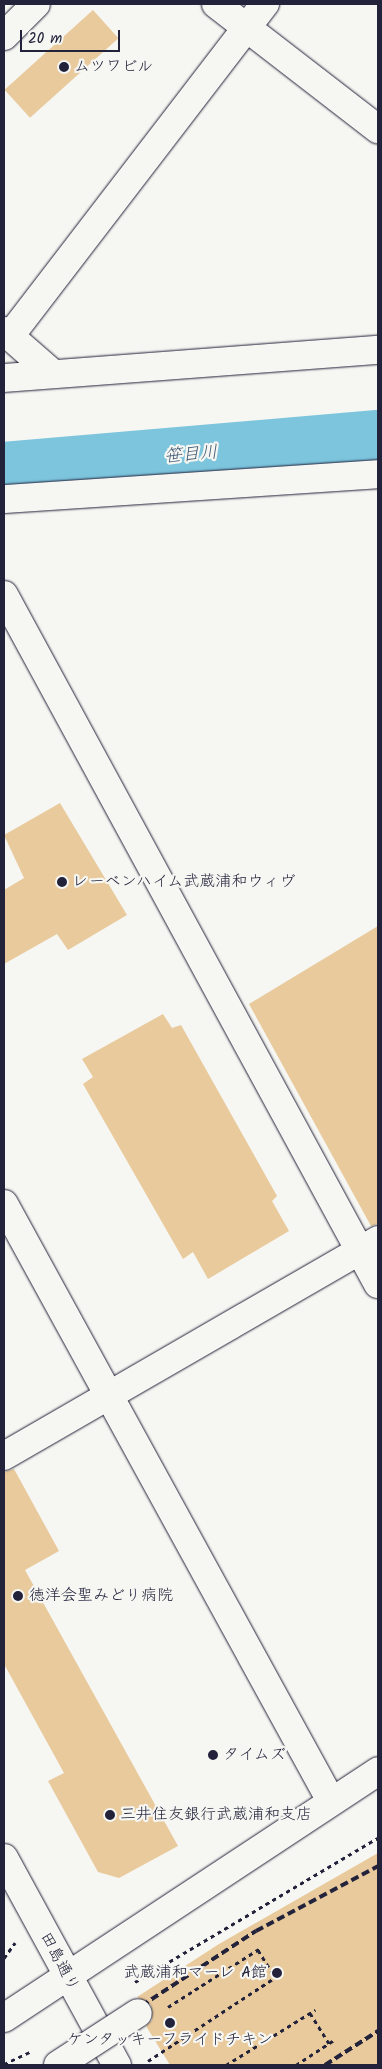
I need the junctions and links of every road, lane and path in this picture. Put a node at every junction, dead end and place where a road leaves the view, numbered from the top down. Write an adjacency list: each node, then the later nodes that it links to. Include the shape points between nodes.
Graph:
1 (36, 4): 5 (main road)
2 (216, 4): 4 (main road)
3 (265, 4): 4 (main road)
4 (247, 27): 6 (main road); 7 (main road)
5 (4, 36)
6 (378, 130)
7 (7, 333): 9 (main road)
8 (374, 344): 9 (main road)
9 (52, 373): 10 (main road)
10 (4, 378)
11 (378, 474): 12 (main road)
12 (4, 500)
13 (4, 595): 15 (main road)
14 (4, 1204): 17 (main road)
15 (369, 1246): 16 (main road); 17 (main road)
16 (378, 1284)
17 (110, 1395): 18 (main road); 20 (main road)
18 (4, 1456)
19 (378, 1771): 20 (main road)
20 (331, 1801): 25 (main road)
21 (378, 1838): 26 (path)
22 (4, 1858): 25 (main road, 田島通り)
23 (19, 1939): 24 (path)
24 (4, 1958)
25 (66, 1978): 30 (main road); 34 (main road, 田島通り)
26 (130, 1985)
27 (315, 2010): 29 (path)
28 (149, 2012): 33 (main road, bridge); 35 (path, bridge, via 260,1948 277,1976)
29 (310, 2013): 32 (path); 36 (path)
30 (4, 2018)
31 (334, 2040): 32 (path)
32 (329, 2043): 37 (path)
33 (58, 2065)
34 (117, 2065)
35 (142, 2065)
36 (226, 2065)
37 (296, 2065)

